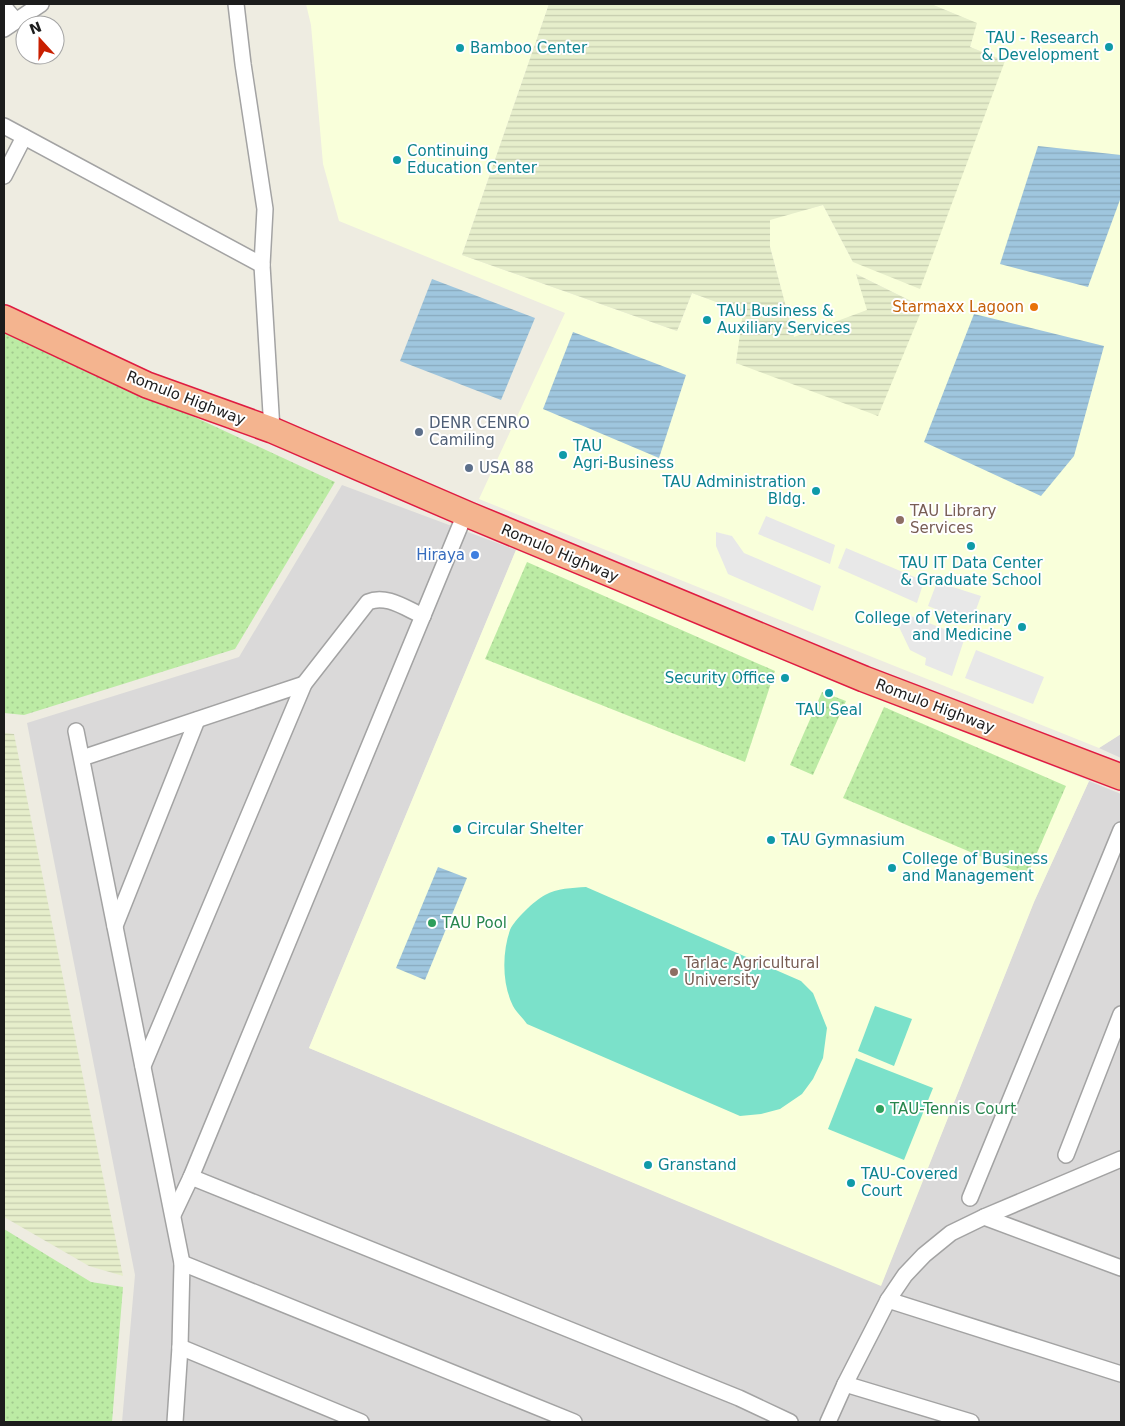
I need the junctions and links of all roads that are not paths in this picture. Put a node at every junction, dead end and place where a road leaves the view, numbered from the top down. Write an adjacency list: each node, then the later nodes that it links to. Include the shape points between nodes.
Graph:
1 (41, 4): 4 (street)
2 (236, 4): 8 (street, via 265,209)
3 (4, 7): 4 (street)
4 (10, 25)
5 (4, 126): 6 (street)
6 (24, 137): 7 (street); 8 (street)
7 (4, 176)
8 (262, 266): 10 (street)
9 (4, 318): 10 (highway, Romulo Highway, via 147,385)
10 (272, 430): 11 (highway, Romulo Highway)
11 (465, 514): 12 (street); 17 (highway, Romulo Highway, via 864,679)
12 (423, 616): 13 (street, via 383,598 368,602); 24 (street)
13 (304, 684): 14 (street); 21 (street)
14 (198, 720): 16 (street); 19 (street)
15 (76, 731): 16 (street)
16 (82, 758): 19 (street)
17 (1121, 777)
18 (1121, 830): 25 (street)
19 (115, 926): 21 (street)
20 (1121, 1014): 22 (street)
21 (143, 1066): 26 (street)
22 (1066, 1156)
23 (1121, 1159): 27 (street)
24 (191, 1177): 26 (street); 37 (street)
25 (970, 1198)
26 (172, 1215): 28 (street)
27 (984, 1217): 29 (street); 30 (street, via 951,1233 924,1255)
28 (182, 1264): 31 (street); 36 (street)
29 (1121, 1268)
30 (888, 1300): 32 (street); 33 (street)
31 (180, 1348): 34 (street); 35 (street)
32 (1121, 1374)
33 (845, 1384): 38 (street); 39 (street)
34 (175, 1422)
35 (361, 1422)
36 (574, 1422)
37 (790, 1422)
38 (828, 1422)
39 (971, 1422)

